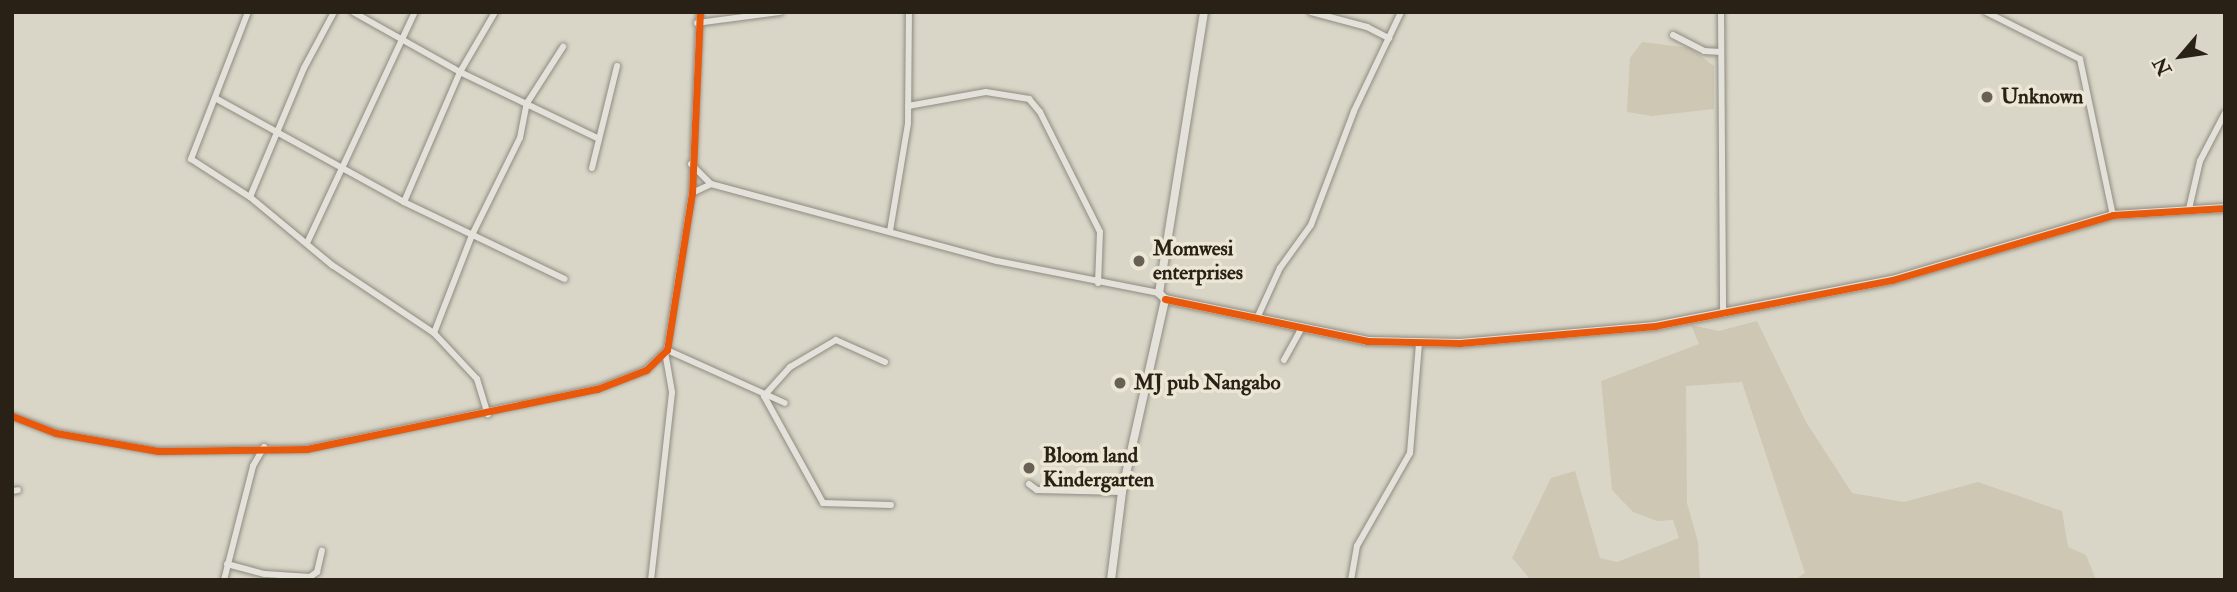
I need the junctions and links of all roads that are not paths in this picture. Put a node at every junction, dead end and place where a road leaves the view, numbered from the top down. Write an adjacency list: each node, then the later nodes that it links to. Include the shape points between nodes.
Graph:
1 (248, 12): 22 (street)
2 (334, 12): 26 (street)
3 (353, 12): 17 (street)
4 (415, 12): 17 (street)
5 (495, 12): 21 (street)
6 (700, 12): 14 (street)
7 (780, 12): 14 (street)
8 (909, 12): 24 (street)
9 (1204, 12): 43 (street)
10 (1311, 12): 16 (street)
11 (1401, 12): 16 (street)
12 (1721, 12): 19 (street)
13 (1986, 12): 37 (street, via 2080,59)
14 (698, 23): 28 (street)
15 (1673, 35): 19 (street, via 1704,51)
16 (1389, 38): 45 (street, via 1354,111 1311,225 1280,268)
17 (403, 40): 21 (street); 29 (street)
18 (563, 47): 23 (street)
19 (1721, 52): 44 (street)
20 (617, 66): 27 (street)
21 (460, 72): 23 (street); 34 (street)
22 (215, 98): 26 (street); 33 (street, via 191,159)
23 (527, 103): 27 (street); 39 (street, via 520,138)
24 (908, 106): 38 (street, via 899,198); 42 (street, via 986,92 1029,99 1040,112 1100,232)
25 (2225, 113): 36 (street, via 2200,161)
26 (278, 133): 29 (street); 33 (street)
27 (599, 139): 30 (street)
28 (691, 164): 31 (street); 32 (street)
29 (341, 166): 34 (street); 40 (street)
30 (592, 168)
31 (711, 184): 32 (street); 38 (street)
32 (692, 193): 49 (street)
33 (250, 197): 40 (street)
34 (404, 202): 39 (street)
35 (2225, 208): 36 (street)
36 (2189, 209): 37 (street)
37 (2113, 215): 44 (street, via 1892,280)
38 (890, 231): 42 (street)
39 (472, 235): 41 (street); 47 (street)
40 (308, 241): 47 (street, via 332,265)
41 (565, 279)
42 (1098, 283): 43 (street)
43 (1162, 296): 45 (street); 58 (street)
44 (1723, 314): 48 (street, via 1655,326)
45 (1258, 316): 46 (street)
46 (1302, 327): 48 (street, via 1367,341); 50 (street)
47 (434, 333): 54 (street, via 477,379)
48 (1419, 344): 65 (street, via 1410,453 1357,546)
49 (666, 351): 52 (street); 54 (street, via 646,370 614,384); 63 (street, via 672,391)
50 (1284, 360)
51 (885, 362): 52 (street, via 836,340 790,367)
52 (764, 396): 53 (street); 59 (street, via 823,503)
53 (785, 403)
54 (488, 414): 56 (street, via 306,449)
55 (12, 416): 56 (street, via 56,433 159,451 219,453)
56 (264, 447): 61 (street, via 253,466)
57 (1029, 484): 58 (street, via 1037,490)
58 (1122, 492): 64 (street)
59 (891, 505)
60 (322, 551): 61 (street, via 317,572 310,577 265,574)
61 (227, 564): 62 (street)
62 (224, 580)
63 (651, 580)
64 (1111, 580)
65 (1351, 580)

